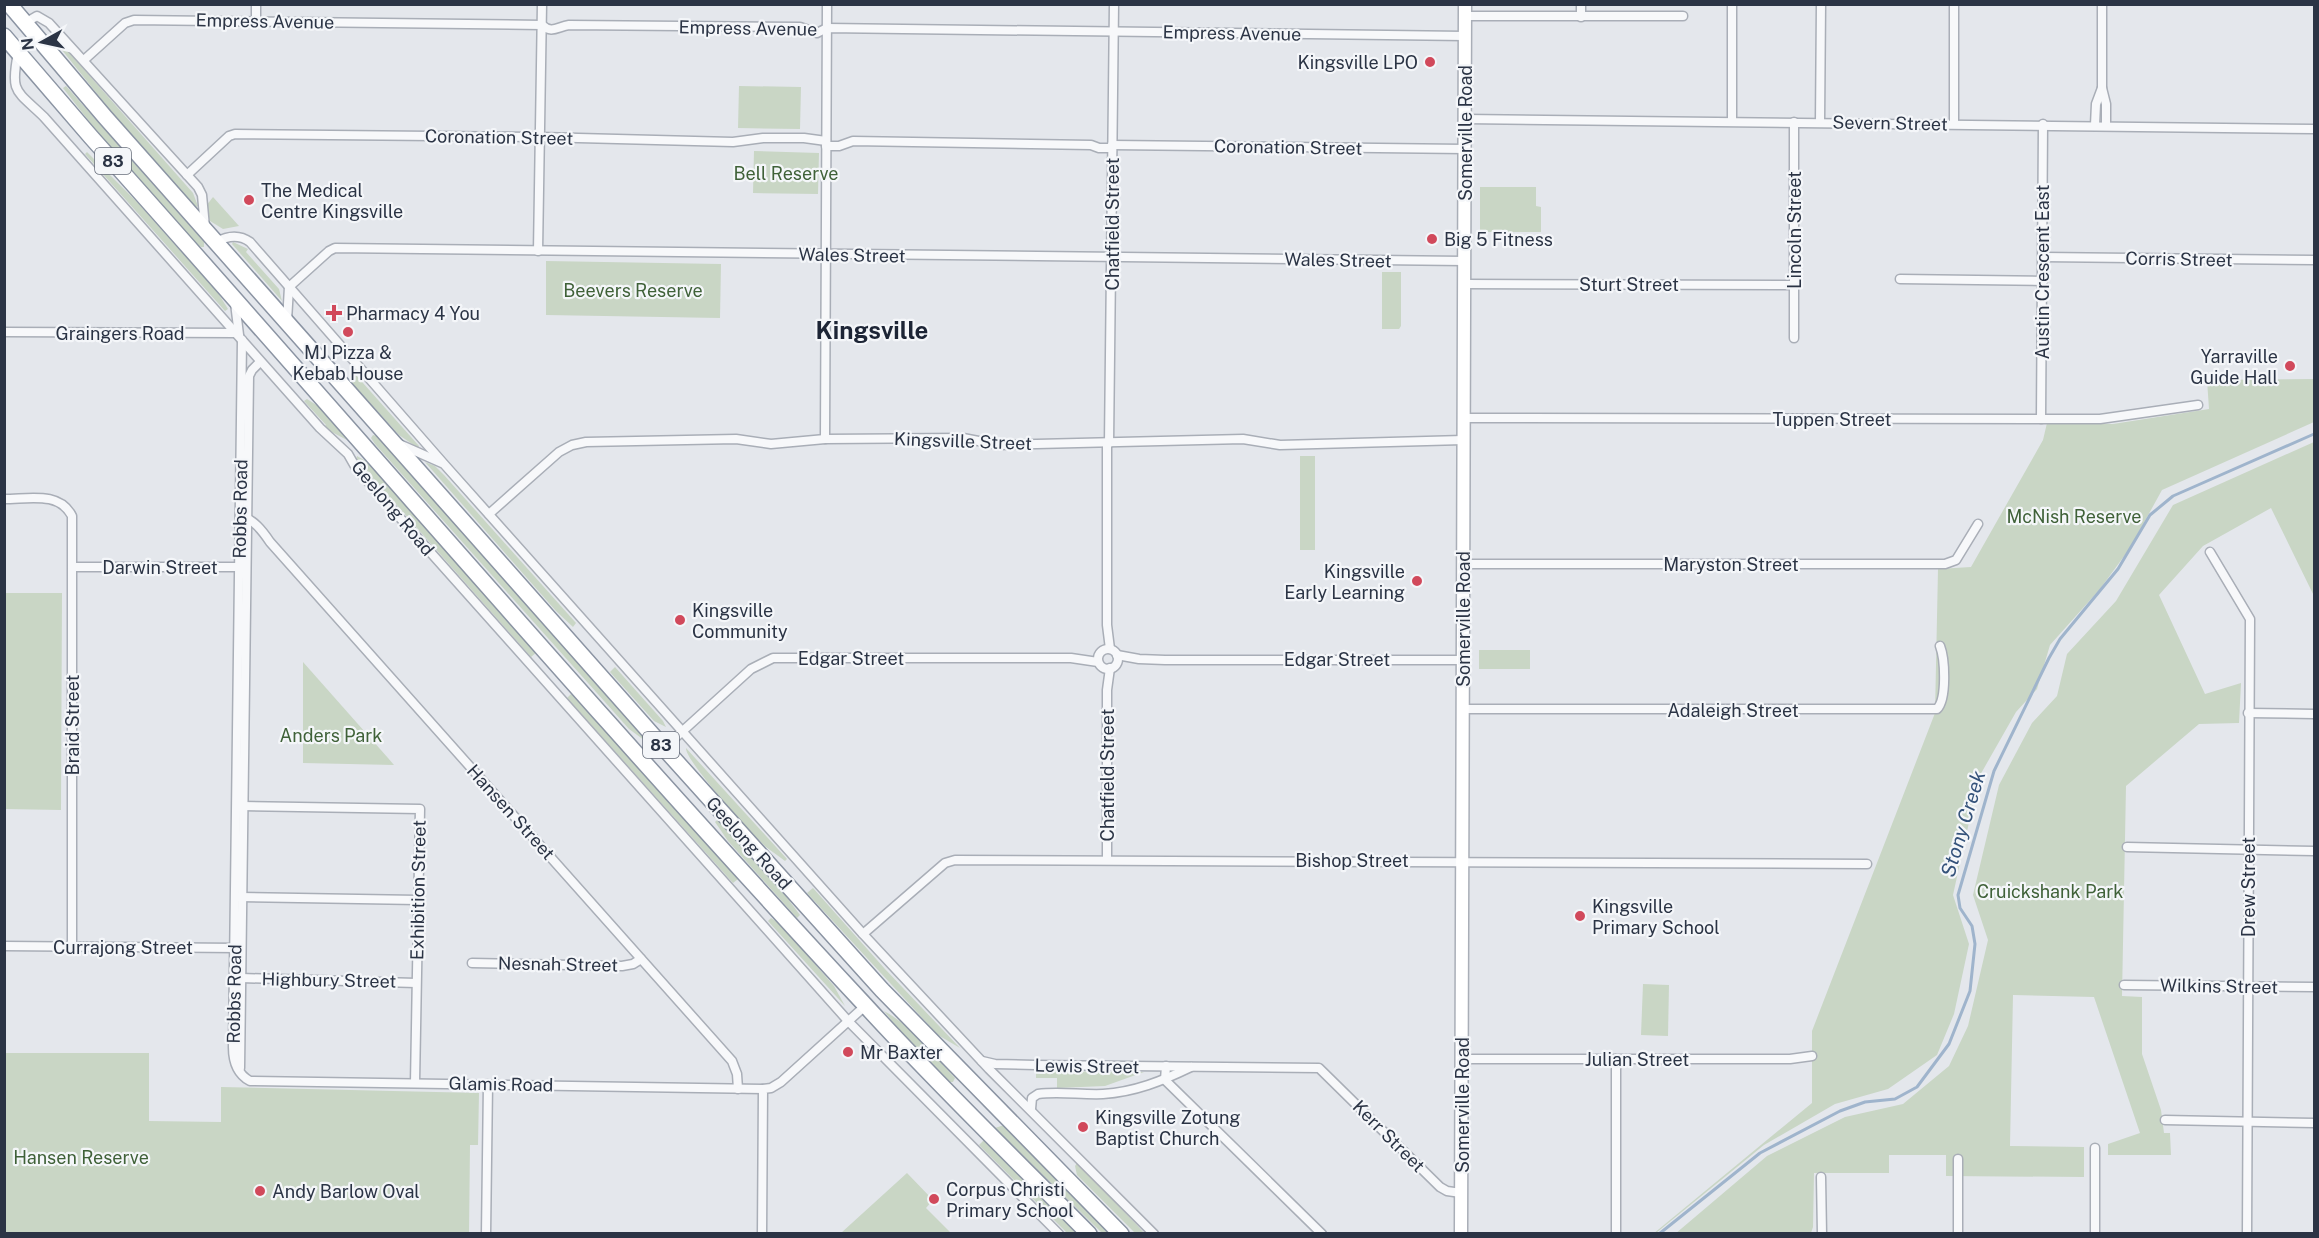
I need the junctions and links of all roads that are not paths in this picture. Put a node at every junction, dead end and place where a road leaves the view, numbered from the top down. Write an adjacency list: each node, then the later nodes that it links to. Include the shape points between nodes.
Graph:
1 (9, 4): 15 (highway, Geelong Road / 83)
2 (256, 4): 14 (street)
3 (542, 4): 16 (street)
4 (827, 4): 17 (street)
5 (1114, 4): 18 (street, Chatfield Street)
6 (1581, 4): 13 (street)
7 (1732, 4): 25 (street)
8 (1821, 4): 27 (street)
9 (1954, 4): 28 (street)
10 (2102, 4): 23 (street)
11 (1465, 10): 13 (street); 20 (main road, Somerville Road)
12 (1683, 16): 13 (street)
13 (1581, 17)
14 (256, 21): 16 (street, Empress Avenue); 22 (street, Empress Avenue, via 132,20)
15 (25, 22): 22 (street, via 35,17 44,19); 38 (highway, Geelong Road / 83)
16 (542, 25): 17 (street, Empress Avenue, via 547,30 569,25 800,27 817,33); 33 (street)
17 (827, 28): 18 (street, Empress Avenue); 34 (street)
18 (1113, 32): 20 (street, Empress Avenue); 35 (street, Chatfield Street)
19 (4, 36): 21 (highway, Geelong Road / 83)
20 (1465, 36): 24 (main road, Somerville Road)
21 (18, 52): 45 (highway, Geelong Road / 83); 54 (street, Geelong Road, via 13,76 18,91)
22 (84, 60): 37 (street)
23 (2102, 88): 30 (street); 31 (street)
24 (1465, 119): 25 (street, Severn Street); 36 (main road, Somerville Road)
25 (1732, 121): 26 (street, Severn Street)
26 (1794, 122): 27 (street, Severn Street); 49 (street, Lincoln Street)
27 (1820, 122): 28 (street, Severn Street)
28 (1954, 123): 29 (street, Severn Street)
29 (2043, 124): 30 (street, Severn Street); 42 (street, Austin Crescent East)
30 (2095, 125): 31 (street, Severn Street)
31 (2106, 125): 32 (street, Severn Street)
32 (2314, 129)
33 (540, 137): 34 (street, Coronation Street, via 733,142 794,138); 37 (street, Coronation Street, via 235,134); 39 (street)
34 (826, 143): 35 (street, Coronation Street); 40 (street)
35 (1112, 146): 36 (street, Coronation Street); 41 (street, Chatfield Street)
36 (1465, 149): 44 (main road, Somerville Road)
37 (187, 175): 38 (street, via 201,194 202,214)
38 (211, 236): 45 (highway); 50 (street, Geelong Road, via 246,239); 52 (highway, Geelong Road / 83)
39 (538, 251): 40 (street, Wales Street); 50 (street, Wales Street, via 334,248)
40 (825, 255): 41 (street, Wales Street); 61 (street)
41 (1111, 257): 44 (street, Wales Street); 64 (street, Chatfield Street)
42 (2043, 257): 43 (street, Corris Street); 47 (street, Austin Crescent East)
43 (2314, 260)
44 (1464, 261): 48 (main road, Somerville Road)
45 (211, 271): 51 (highway, Geelong Road / 83)
46 (1900, 279): 47 (street)
47 (2043, 281): 60 (street, Austin Crescent East)
48 (1464, 284): 49 (street, Sturt Street); 59 (main road, Somerville Road)
49 (1793, 285): 55 (street, Lincoln Street)
50 (289, 286): 52 (street); 67 (street, Geelong Road)
51 (234, 298): 54 (street); 66 (highway, Geelong Road / 83)
52 (287, 321): 58 (highway, Geelong Road / 83)
53 (4, 332): 54 (street, Graingers Road)
54 (239, 337): 56 (street, Geelong Road); 70 (street, Robbs Road)
55 (1794, 338)
56 (261, 362): 65 (street, Geelong Road); 70 (street, Robbs Road, via 249,376)
57 (2198, 405): 60 (street, Tuppen Street, via 2111,418)
58 (368, 414): 62 (highway, Geelong Road / 83); 66 (highway)
59 (1464, 418): 60 (street, Tuppen Street); 63 (main road, Somerville Road)
60 (2042, 419)
61 (825, 438): 64 (street, Kingsville Street, via 967,438 999,445); 69 (street, Kingsville Street, via 771,444 736,439 575,444 559,452)
62 (391, 439): 67 (street, Geelong Road); 85 (highway, Geelong Road / 83)
63 (1463, 440): 64 (street, Kingsville Street, via 1280,445 1247,440); 75 (main road, Somerville Road)
64 (1108, 443): 79 (street, Chatfield Street)
65 (337, 445): 66 (street, Geelong Road); 109 (street, Geelong Road)
66 (365, 446): 86 (highway, Geelong Road / 83)
67 (444, 464): 69 (street, Geelong Road)
68 (4, 499): 76 (street, Braid Street, via 53,499 66,505 72,516)
69 (489, 514): 84 (street, Geelong Road)
70 (244, 516): 72 (street, Robbs Road); 73 (street, Hansen Street)
71 (1978, 524): 75 (street, Maryston Street, via 1956,560 1945,564)
72 (244, 531): 73 (street, Hansen Street); 77 (street, Robbs Road)
73 (270, 542): 100 (street, Hansen Street)
74 (2210, 552): 82 (street, Drew Street, via 2250,619)
75 (1463, 564): 80 (main road, Somerville Road)
76 (73, 567): 77 (street, Darwin Street); 98 (street, Braid Street)
77 (243, 567): 87 (street, Robbs Road)
78 (1940, 646): 81 (street, Adaleigh Street, via 1943,694 1942,704 1936,709)
79 (1107, 659): 80 (street, Edgar Street); 84 (street, Edgar Street, via 773,658 751,669); 91 (street, Chatfield Street)
80 (1463, 660): 81 (main road, Somerville Road)
81 (1463, 709): 92 (main road, Somerville Road)
82 (2248, 713): 83 (street); 89 (street, Drew Street)
83 (2314, 714)
84 (682, 731): 85 (street, Edgar Street); 96 (street, Geelong Road)
85 (664, 748): 86 (highway); 107 (highway, Geelong Road / 83)
86 (647, 764): 108 (highway, Geelong Road / 83)
87 (240, 806): 94 (street, Robbs Road); 95 (street, Exhibition Street, via 420,809)
88 (2127, 847): 89 (street)
89 (2248, 850): 90 (street); 105 (street, Drew Street)
90 (2314, 851)
91 (1107, 860): 92 (street, Bishop Street); 96 (street, Bishop Street, via 952,860)
92 (1462, 861): 93 (street, Bishop Street); 111 (main road, Somerville Road)
93 (1867, 864)
94 (238, 896): 95 (street); 99 (street, Robbs Road)
95 (418, 900): 103 (street, Exhibition Street)
96 (863, 934): 113 (street, Geelong Road)
97 (4, 946): 98 (street, Currajong Street)
98 (72, 947): 99 (street, Currajong Street)
99 (238, 948): 102 (street, Robbs Road); 117 (street, Robbs Road, via 233,1057)
100 (641, 959): 101 (street, Nesnah Street, via 622,966); 121 (street, Hansen Street, via 732,1061 738,1074)
101 (472, 963)
102 (241, 978): 103 (street, Highbury Street); 117 (street, Robbs Road)
103 (416, 982): 119 (street, Exhibition Street)
104 (2124, 985): 105 (street, Wilkins Street)
105 (2248, 986): 106 (street, Wilkins Street); 125 (street, Drew Street)
106 (2314, 987)
107 (882, 990): 108 (highway); 136 (highway, Geelong Road / 83)
108 (865, 1006): 109 (street); 135 (highway, Geelong Road / 83)
109 (849, 1022): 122 (street, via 778,1084); 134 (street, Geelong Road)
110 (1812, 1056): 112 (street, Julian Street)
111 (1462, 1059): 112 (street, Julian Street); 130 (main road, Somerville Road)
112 (1616, 1059): 139 (street)
113 (981, 1060): 114 (street, Lewis Street, via 1000,1064); 123 (street, Geelong Road)
114 (1166, 1066): 115 (street, Lewis Street); 118 (street)
115 (1194, 1066): 116 (street, Lewis Street); 118 (street, Lewis Street)
116 (1323, 1070): 130 (street, Kerr Street, via 1440,1187)
117 (241, 1074): 119 (street, Glamis Road, via 250,1081)
118 (1166, 1080): 123 (street, Lewis Street, via 1106,1094 1038,1094); 137 (street)
119 (415, 1083): 120 (street, Glamis Road)
120 (488, 1084): 121 (street, Glamis Road); 132 (street)
121 (738, 1089): 122 (street, Glamis Road)
122 (763, 1089): 133 (street)
123 (1030, 1109): 131 (street, Geelong Road)
124 (2165, 1120): 125 (street)
125 (2247, 1123): 126 (street); 143 (street, Drew Street)
126 (2314, 1123)
127 (2095, 1148): 142 (street)
128 (1958, 1159): 141 (street)
129 (1821, 1177): 140 (street)
130 (1461, 1192): 138 (main road, Somerville Road)
131 (1152, 1232)
132 (486, 1233)
133 (762, 1233)
134 (1059, 1233)
135 (1089, 1233)
136 (1121, 1233)
137 (1323, 1233)
138 (1461, 1233)
139 (1616, 1233)
140 (1822, 1233)
141 (1958, 1233)
142 (2095, 1233)
143 (2247, 1233)

